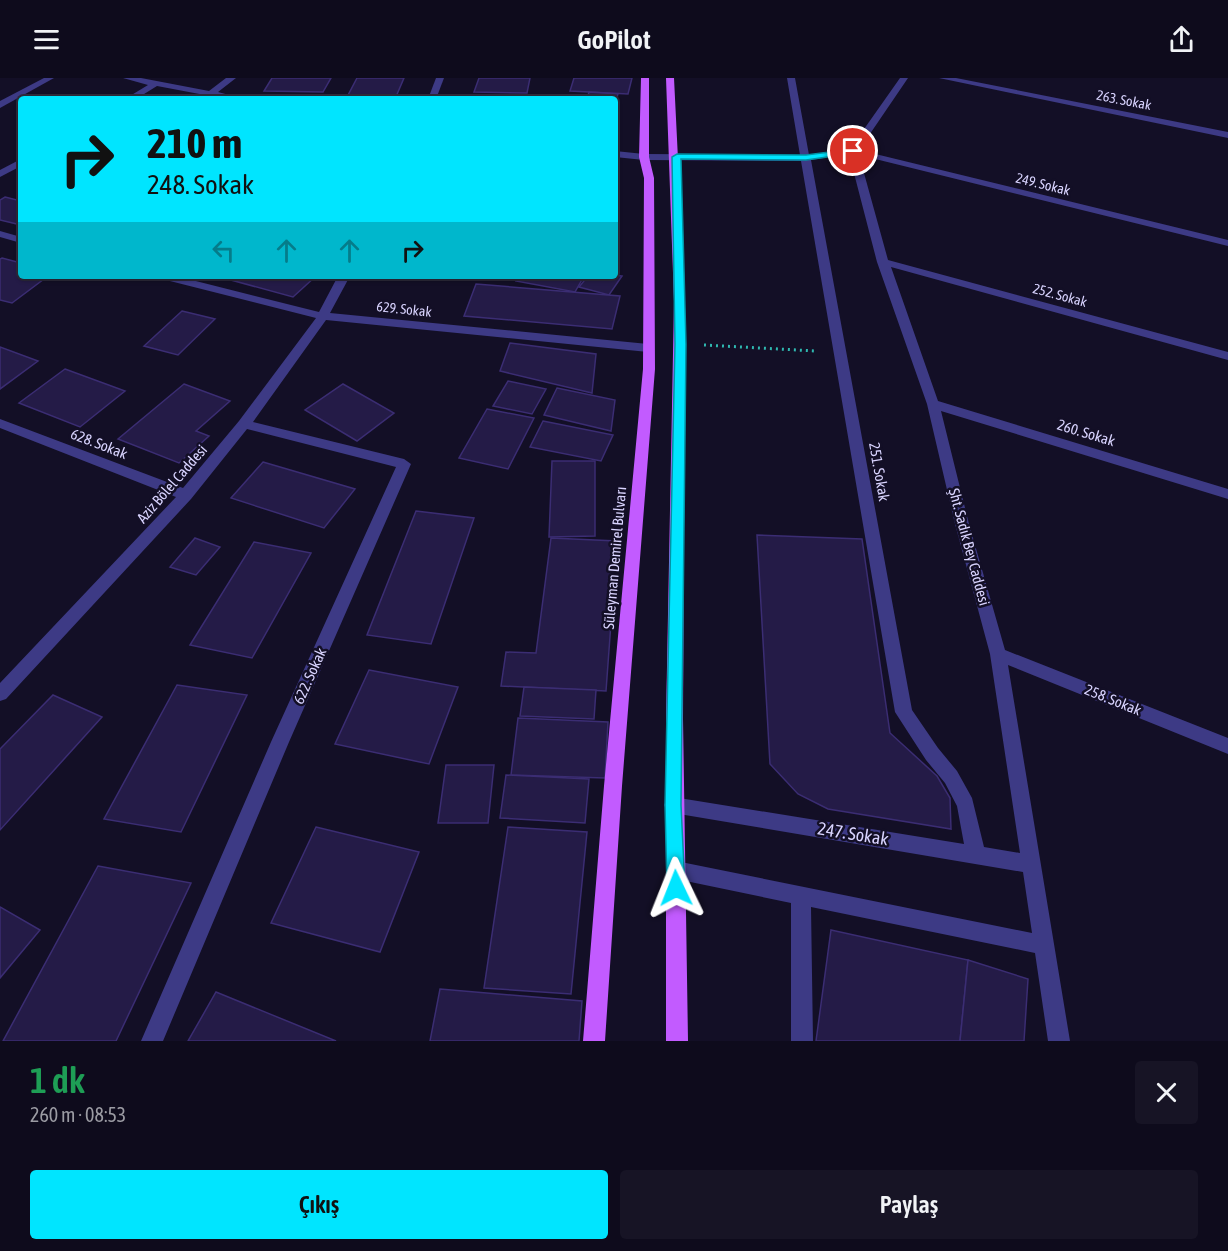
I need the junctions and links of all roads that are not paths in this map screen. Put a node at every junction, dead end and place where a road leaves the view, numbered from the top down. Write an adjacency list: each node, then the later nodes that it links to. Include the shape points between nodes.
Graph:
1 (50, 78): 15 (street)
2 (127, 78): 10 (street)
3 (232, 78): 11 (street)
4 (440, 78): 14 (street)
5 (645, 78): 20 (main road, Süleyman Demirel Bulvarı)
6 (670, 78): 19 (main road)
7 (791, 78): 21 (street, 251. Sokak)
8 (903, 78): 17 (street)
9 (944, 78): 16 (street, 263. Sokak)
10 (154, 85): 11 (street); 12 (street)
11 (210, 94): 13 (street)
12 (134, 96)
13 (222, 96)
14 (433, 96)
15 (0, 105)
16 (1228, 135)
17 (853, 151): 21 (street); 26 (street, 249. Sokak); 27 (street, Şht. Sadık Bey Caddesi)
18 (618, 154): 20 (street)
19 (677, 157): 20 (street); 21 (street); 41 (main road, via 680,344)
20 (644, 158): 31 (main road, Süleyman Demirel Bulvarı, via 648,178)
21 (806, 158): 42 (street, 251. Sokak, via 904,712 966,804)
22 (18, 164): 23 (street)
23 (0, 174)
24 (0, 234): 25 (street)
25 (18, 239)
26 (1228, 243)
27 (883, 262): 32 (street, 252. Sokak); 33 (street, Şht. Sadık Bey Caddesi)
28 (174, 279): 30 (street, 629. Sokak)
29 (342, 279): 30 (street, Aziz Bölel Caddesi)
30 (323, 316): 31 (street, 629. Sokak); 35 (street, Aziz Bölel Caddesi)
31 (648, 348): 48 (main road, Süleyman Demirel Bulvarı)
32 (1228, 356)
33 (933, 404): 36 (street, 260. Sokak); 38 (street, Şht. Sadık Bey Caddesi)
34 (0, 423): 37 (street, 628. Sokak)
35 (244, 424): 37 (street, Aziz Bölel Caddesi); 47 (street, 622. Sokak, via 404,464)
36 (1228, 494)
37 (186, 495): 39 (street, Aziz Bölel Caddesi)
38 (998, 654): 40 (street, 258. Sokak); 43 (street, Şht. Sadık Bey Caddesi)
39 (2, 690)
40 (1228, 746)
41 (673, 805): 42 (street, 247. Sokak); 44 (main road)
42 (976, 855): 43 (street, 247. Sokak)
43 (1032, 864): 46 (street, Şht. Sadık Bey Caddesi)
44 (675, 870): 45 (street); 49 (main road)
45 (801, 896): 46 (street); 50 (street)
46 (1044, 945): 51 (street, Şht. Sadık Bey Caddesi)
47 (152, 1041)
48 (594, 1041)
49 (677, 1041)
50 (802, 1041)
51 (1059, 1041)

